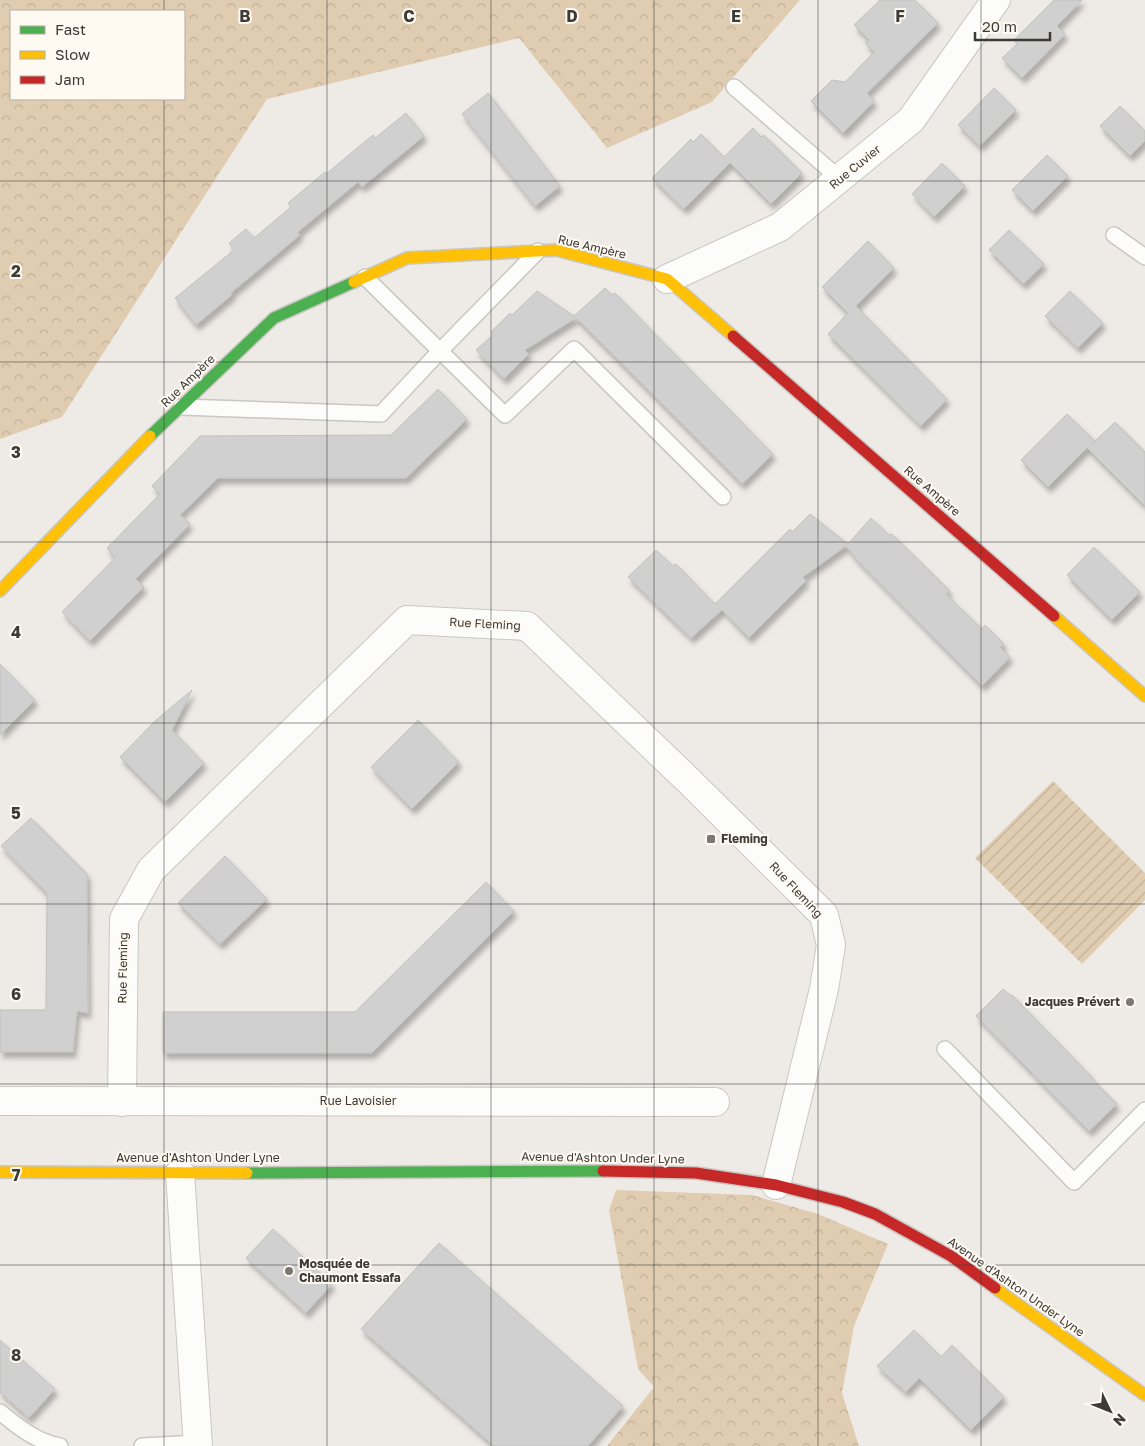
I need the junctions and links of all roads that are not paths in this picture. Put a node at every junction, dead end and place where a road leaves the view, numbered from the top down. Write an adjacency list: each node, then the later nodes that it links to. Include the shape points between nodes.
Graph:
1 (996, 0): 3 (street, Rue Cuvier, via 911,120)
2 (734, 87): 3 (lane)
3 (840, 179): 8 (street, Rue Cuvier, via 780,227)
4 (1114, 236): 6 (lane)
5 (538, 251): 7 (street, Rue Ampère, via 407,258); 8 (street, Rue Ampère, via 556,250); 9 (lane)
6 (1145, 257)
7 (365, 277): 9 (lane); 10 (street, Rue Ampère, via 274,318)
8 (667, 279): 13 (street, Rue Ampère)
9 (440, 351): 10 (lane, via 382,414); 11 (lane, via 505,415 574,349)
10 (181, 407): 12 (street, Rue Ampère)
11 (723, 497)
12 (0, 591)
13 (1145, 696)
14 (945, 1049): 18 (lane, via 1074,1182)
15 (0, 1101): 16 (street, Rue Lavoisier)
16 (122, 1102): 17 (street, Rue Lavoisier); 21 (street, Rue Fleming, via 124,919 151,870 407,620 527,626 824,915 831,946 824,989)
17 (716, 1102)
18 (1145, 1110)
19 (0, 1172): 20 (street, Avenue d'Ashton Under Lyne)
20 (180, 1173): 21 (street, Avenue d'Ashton Under Lyne, via 612,1171 696,1174); 24 (street)
21 (776, 1186): 22 (street, Avenue d'Ashton Under Lyne, via 843,1202 874,1214 952,1256)
22 (1145, 1395)
23 (0, 1412): 25 (lane, via 19,1428 48,1444)
24 (198, 1444): 26 (lane)
25 (60, 1446)
26 (142, 1446)

